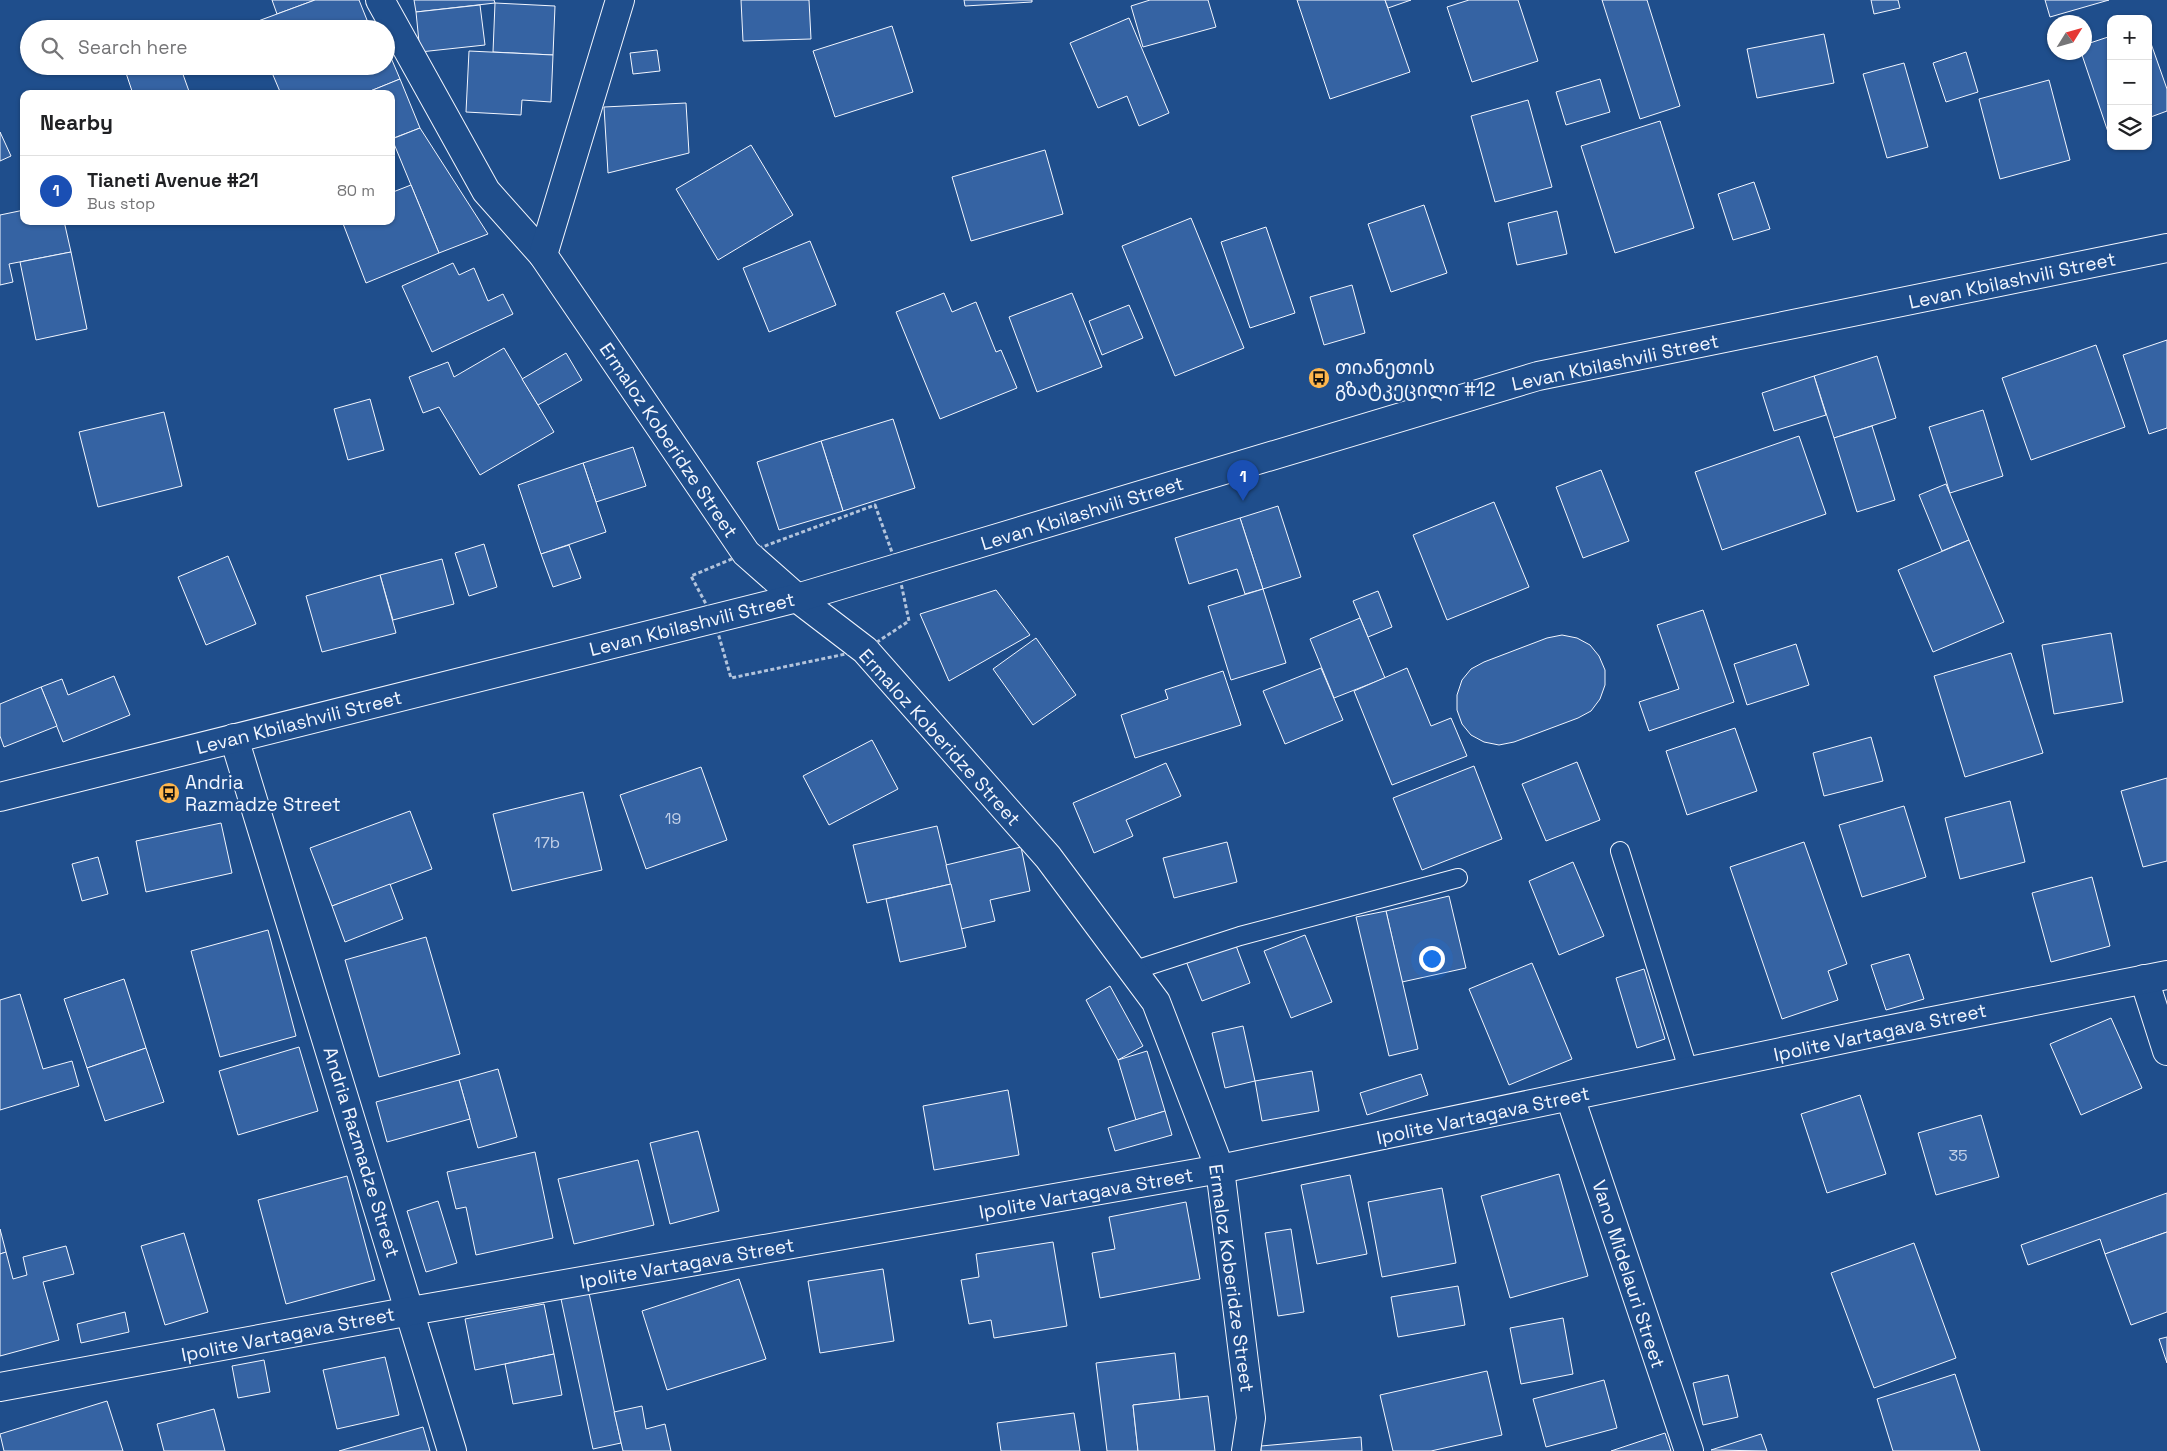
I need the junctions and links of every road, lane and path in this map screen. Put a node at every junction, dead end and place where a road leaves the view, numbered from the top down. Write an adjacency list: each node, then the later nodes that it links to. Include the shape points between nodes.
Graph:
1 (380, 0): 3 (street, Ermaloz Koberidze Street)
2 (620, 0): 6 (street)
3 (391, 20)
4 (395, 27): 6 (street, Ermaloz Koberidze Street, via 486,190)
5 (2167, 248): 7 (street, Levan Kbilashvili Street, via 1538,376)
6 (543, 255): 7 (street, Ermaloz Koberidze Street, via 746,553)
7 (797, 598): 8 (street, Levan Kbilashvili Street); 12 (street, Ermaloz Koberidze Street, via 865,650 1048,857)
8 (234, 738): 9 (street, Levan Kbilashvili Street); 18 (street, Andria Razmadze Street)
9 (0, 797)
10 (1620, 850): 15 (lane)
11 (1458, 878): 12 (lane, via 1240,936)
12 (1132, 971): 17 (street, Ermaloz Koberidze Street, via 1156,1002)
13 (2156, 977): 14 (street); 15 (street, Ipolite Vartagava Street)
14 (2167, 1051)
15 (1689, 1072): 16 (street, Ipolite Vartagava Street)
16 (1570, 1097): 17 (street, Ipolite Vartagava Street); 22 (street, Vano Midelauri Street)
17 (1220, 1169): 18 (street, Ipolite Vartagava Street); 21 (street, Ermaloz Koberidze Street, via 1251,1418)
18 (411, 1311): 19 (street, Ipolite Vartagava Street); 20 (street, Andria Razmadze Street)
19 (0, 1387)
20 (452, 1451)
21 (1246, 1451)
22 (1688, 1451)

